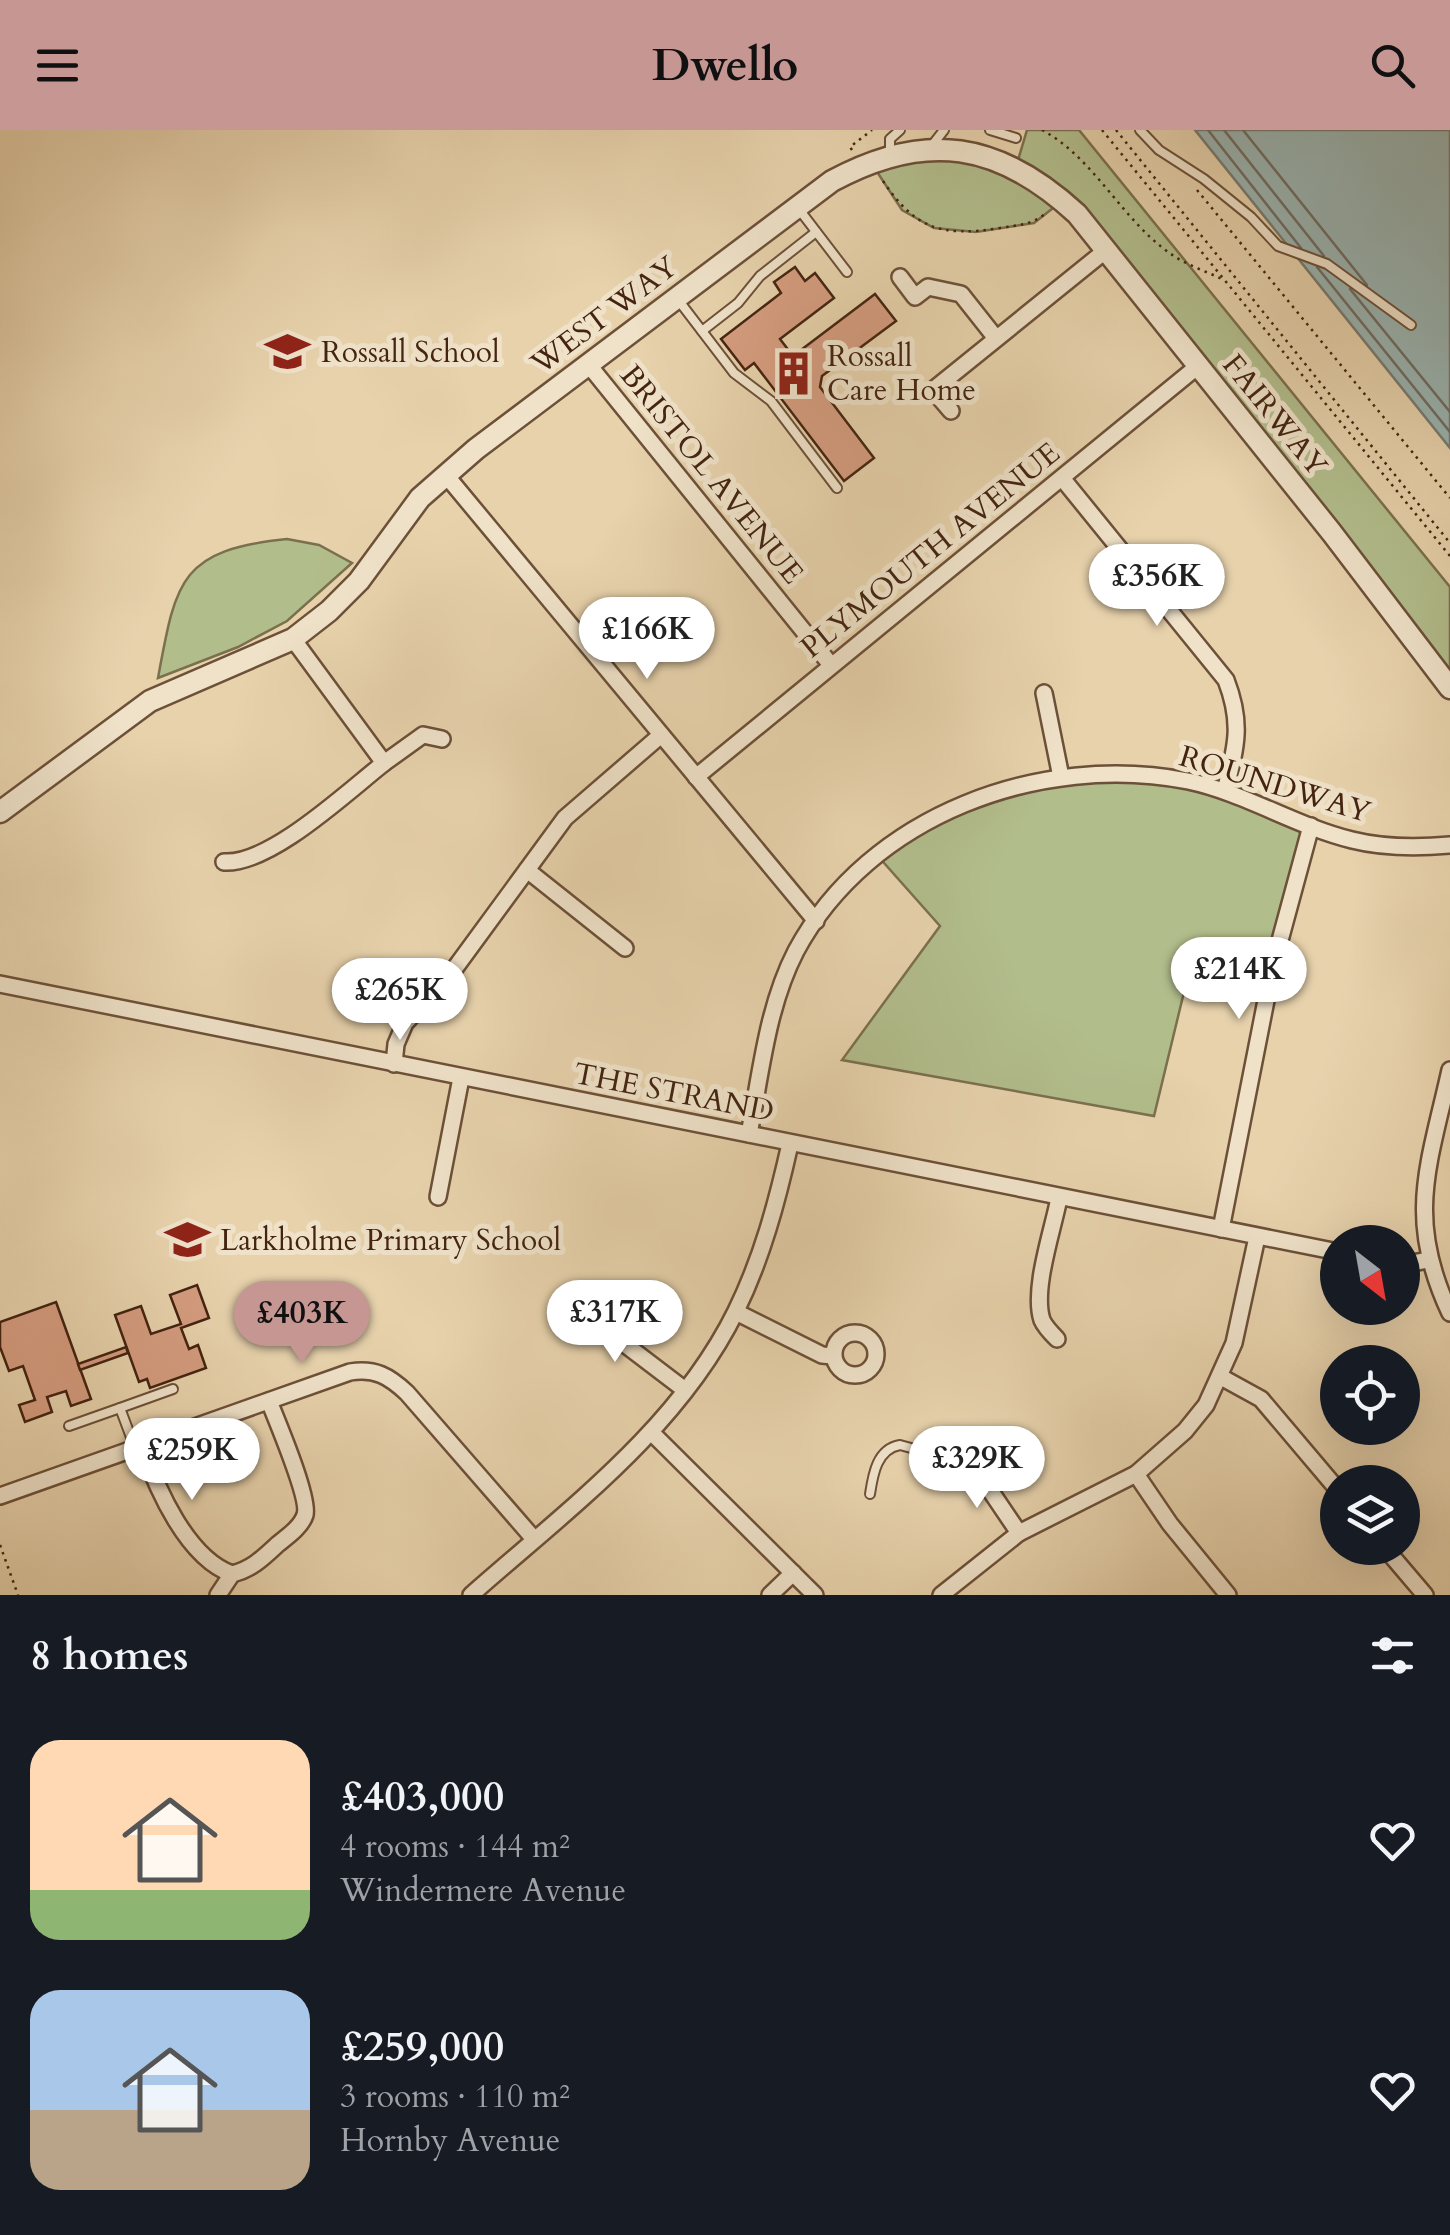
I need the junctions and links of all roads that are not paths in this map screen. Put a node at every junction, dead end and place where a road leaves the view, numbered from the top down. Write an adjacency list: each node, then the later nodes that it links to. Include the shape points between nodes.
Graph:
1 (900, 130): 7 (lane, via 890,139)
2 (944, 130): 6 (lane)
3 (990, 130): 5 (lane)
4 (1140, 130): 15 (lane, via 1278,246 1327,264)
5 (1016, 138)
6 (930, 148): 7 (street, WEST WAY); 8 (street, WEST WAY, via 1001,161)
7 (890, 153): 9 (street, WEST WAY)
8 (1046, 186): 11 (street, FAIRWAY)
9 (797, 206): 10 (lane); 14 (street, WEST WAY)
10 (816, 232): 12 (lane); 16 (lane)
11 (1105, 251): 17 (street); 19 (street, FAIRWAY)
12 (847, 272)
13 (900, 277): 17 (street, via 915,297 928,287 961,294)
14 (677, 298): 16 (lane); 18 (street, WEST WAY)
15 (1411, 324)
16 (702, 331): 25 (lane, via 745,384 771,401)
17 (995, 337): 20 (street)
18 (588, 364): 23 (street, WEST WAY); 27 (street, BRISTOL AVENUE)
19 (1198, 366): 24 (street, PLYMOUTH AVENUE); 28 (street, FAIRWAY)
20 (933, 390): 21 (street); 22 (street)
21 (918, 402)
22 (951, 412)
23 (446, 474): 26 (street, WEST WAY, via 405,516 359,581); 30 (street)
24 (1062, 478): 27 (street, PLYMOUTH AVENUE); 35 (street, via 1226,680 1238,723)
25 (837, 488)
26 (292, 639): 32 (street); 36 (street, WEST WAY, via 150,701)
27 (832, 665): 34 (street, PLYMOUTH AVENUE)
28 (1450, 688)
29 (1044, 693): 33 (street)
30 (661, 735): 34 (street); 40 (street, via 579,804)
31 (442, 740): 32 (street, via 422,735)
32 (384, 763): 39 (street, via 282,841 239,862)
33 (1061, 776): 35 (street, ROUNDWAY, via 1149,776); 41 (street, ROUNDWAY, via 996,792 907,834 857,873)
34 (696, 777): 41 (street)
35 (1225, 791): 37 (street, ROUNDWAY)
36 (0, 812)
37 (1311, 826): 38 (street, ROUNDWAY, via 1393,847); 52 (street, via 1272,970)
38 (1450, 845)
39 (224, 862)
40 (527, 870): 42 (street); 44 (street, via 405,1023)
41 (816, 921): 48 (street, ROUNDWAY, via 777,1001)
42 (626, 948)
43 (0, 984): 44 (street, THE STRAND)
44 (394, 1064): 46 (street, THE STRAND)
45 (1450, 1070): 47 (street)
46 (461, 1078): 48 (street, THE STRAND); 50 (street)
47 (1447, 1098): 55 (street, via 1425,1180)
48 (749, 1134): 49 (street, THE STRAND)
49 (790, 1144): 51 (street, THE STRAND); 58 (street, via 765,1243)
50 (438, 1197)
51 (1060, 1198): 52 (street, THE STRAND); 60 (street, via 1040,1287 1043,1324)
52 (1221, 1229): 53 (street, THE STRAND)
53 (1257, 1236): 54 (street, THE STRAND); 62 (street)
54 (1320, 1248)
55 (1428, 1260): 56 (street); 59 (street)
56 (1420, 1261)
57 (572, 1304): 64 (street)
58 (736, 1312): 61 (street); 64 (street)
59 (1450, 1313)
60 (1057, 1339)
61 (833, 1356)
62 (1221, 1377): 71 (street, via 1261,1399); 72 (street, via 1185,1431)
63 (173, 1390): 66 (lane)
64 (686, 1390): 68 (street)
65 (269, 1401): 69 (street); 76 (street, via 350,1372 381,1374); 79 (street, via 305,1517 260,1562)
66 (120, 1408): 67 (lane); 69 (lane)
67 (70, 1426)
68 (651, 1432): 76 (street); 78 (street)
69 (138, 1447): 74 (street); 79 (street, via 186,1534 216,1569)
70 (973, 1465): 73 (lane, via 891,1446 880,1457); 75 (street)
71 (1320, 1469)
72 (1136, 1474): 75 (street); 85 (street)
73 (870, 1494)
74 (0, 1496)
75 (1019, 1533): 84 (street)
76 (534, 1540): 81 (street)
77 (1399, 1565): 86 (street)
78 (794, 1573): 82 (street); 83 (street)
79 (232, 1574): 80 (street)
80 (218, 1595)
81 (471, 1595)
82 (770, 1595)
83 (815, 1595)
84 (941, 1595)
85 (1228, 1595)
86 (1425, 1595)

